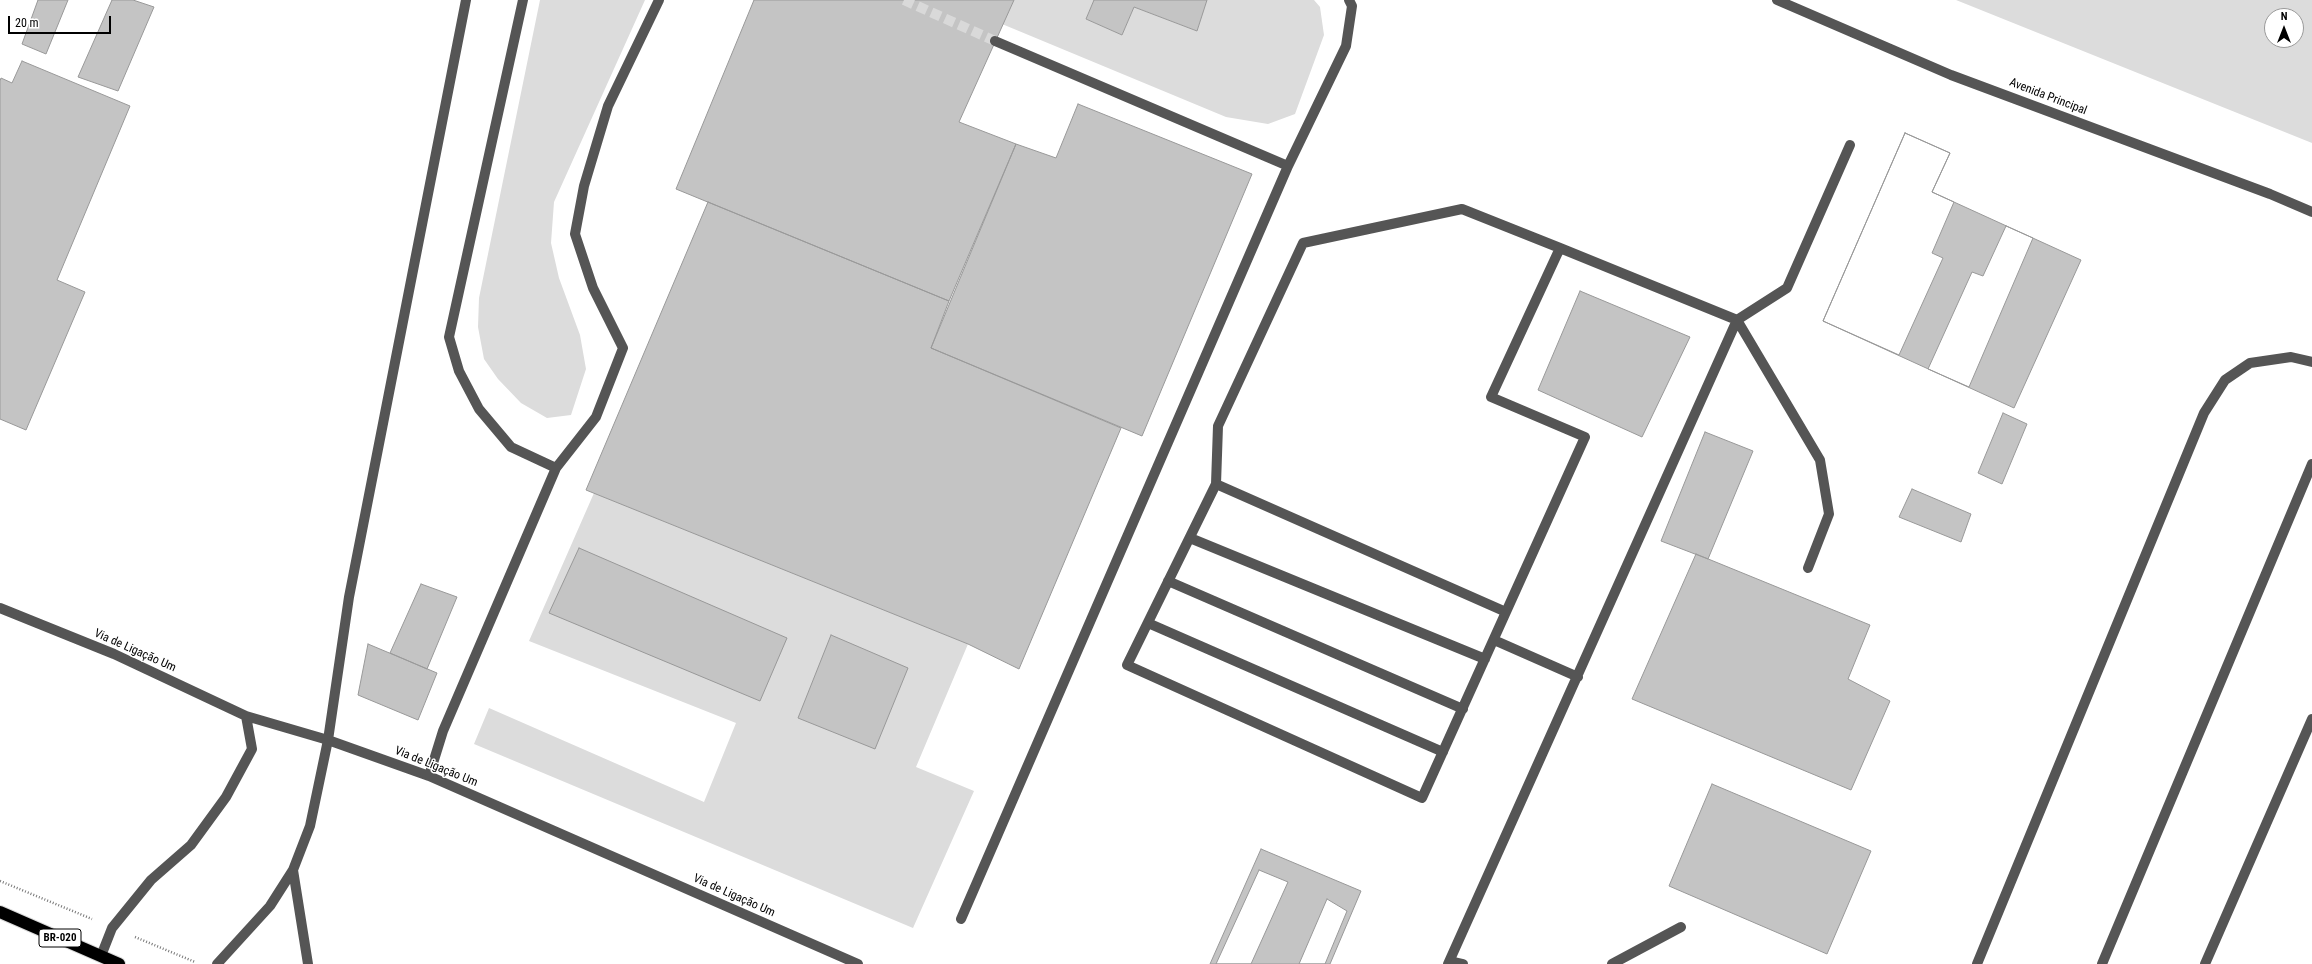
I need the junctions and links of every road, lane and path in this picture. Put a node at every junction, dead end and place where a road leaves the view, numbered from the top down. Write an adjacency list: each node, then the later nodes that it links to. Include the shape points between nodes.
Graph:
1 (466, 0): 28 (lane, via 349,597)
2 (522, 0): 14 (lane, via 449,337 459,371 479,409 511,447)
3 (659, 0): 14 (lane, via 608,106 584,186 575,234 593,288 623,348 596,417)
4 (1349, 0): 8 (lane, via 1352,6 1346,46)
5 (1777, 0): 9 (lane, Avenida Principal, via 1951,75)
6 (995, 41): 8 (lane)
7 (1850, 145): 11 (lane, via 1787,288)
8 (1288, 166): 33 (lane)
9 (2312, 212)
10 (1560, 248): 11 (lane); 15 (lane, via 1462,209 1303,243 1218,426); 20 (lane, via 1492,397 1585,438)
11 (1737, 320): 17 (lane, via 1820,460 1830,514); 24 (lane)
12 (2312, 362): 43 (lane, via 2291,357 2250,363 2225,380 2204,413)
13 (2312, 464): 44 (lane)
14 (556, 468): 30 (lane, via 443,731)
15 (1216, 484): 16 (lane); 20 (lane)
16 (1190, 538): 18 (lane); 23 (lane)
17 (1808, 568)
18 (1168, 581): 21 (lane); 25 (lane)
19 (0, 608): 26 (lane, Via de Ligação Um, via 114,654)
20 (1506, 612): 22 (lane)
21 (1148, 622): 29 (lane); 29 (lane, via 1127,665 1422,798)
22 (1494, 640): 23 (lane); 24 (lane)
23 (1485, 659): 25 (lane)
24 (1578, 677): 36 (lane)
25 (1463, 708): 29 (lane)
26 (246, 716): 28 (lane, Via de Ligação Um); 35 (lane, via 252,749 226,797 192,845 151,880 112,928)
27 (2312, 719): 45 (lane)
28 (328, 740): 30 (lane, Via de Ligação Um); 31 (lane, via 310,826)
29 (1443, 752)
30 (429, 776): 40 (lane, Via de Ligação Um)
31 (293, 870): 38 (lane, via 270,906); 39 (lane)
32 (0, 912): 35 (highway, BR-020)
33 (961, 919)
34 (1681, 927): 42 (lane)
35 (100, 956): 37 (highway, BR-020)
36 (1449, 962): 41 (lane)
37 (119, 964)
38 (217, 964)
39 (308, 964)
40 (858, 964)
41 (1463, 964)
42 (1612, 964)
43 (1977, 964)
44 (2102, 964)
45 (2204, 964)

